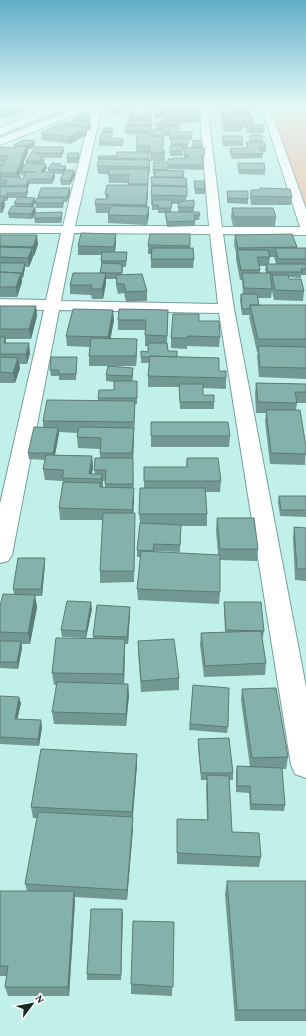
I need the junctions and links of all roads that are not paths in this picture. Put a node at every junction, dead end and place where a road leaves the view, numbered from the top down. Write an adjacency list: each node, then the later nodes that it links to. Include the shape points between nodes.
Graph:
1 (86, 153): 6 (street)
2 (208, 153): 7 (street)
3 (281, 153): 4 (street)
4 (306, 227)
5 (0, 229): 6 (street)
6 (68, 230): 7 (street); 10 (street)
7 (216, 231): 8 (street); 11 (street)
8 (306, 231)
9 (0, 304): 10 (street)
10 (52, 305): 11 (street); 12 (street)
11 (226, 308): 13 (street)
12 (0, 555)
13 (306, 764)

